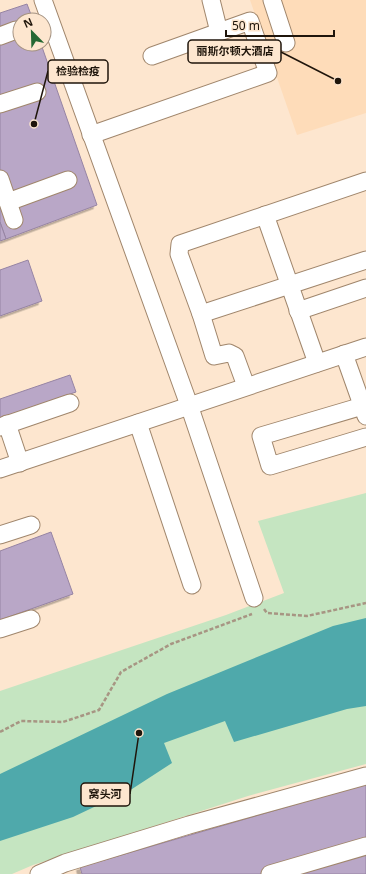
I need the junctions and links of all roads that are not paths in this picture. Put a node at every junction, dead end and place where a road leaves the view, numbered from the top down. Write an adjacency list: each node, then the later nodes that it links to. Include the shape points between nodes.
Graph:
1 (43, 0): 9 (street)
2 (211, 0): 4 (street)
3 (272, 0): 5 (street)
4 (219, 32): 6 (street); 9 (street, via 250,21 268,73)
5 (286, 42)
6 (152, 56)
7 (37, 92): 8 (street)
8 (0, 104)
9 (91, 134): 26 (street)
10 (0, 179): 13 (street)
11 (68, 180): 13 (street)
12 (366, 181): 14 (street)
13 (8, 202): 15 (street)
14 (265, 215): 17 (street); 20 (street, via 180,244 179,254)
15 (14, 220)
16 (366, 260): 17 (street)
17 (289, 285): 19 (street); 20 (street)
18 (366, 288): 19 (street)
19 (298, 311): 23 (street)
20 (201, 314): 24 (street, via 214,356 235,356)
21 (366, 347): 22 (street)
22 (344, 354): 23 (street); 27 (street)
23 (317, 363): 24 (street)
24 (246, 386): 26 (street)
25 (70, 402): 29 (street)
26 (189, 405): 28 (street); 36 (street)
27 (365, 410): 30 (street, via 260,436 270,466)
28 (138, 423): 31 (street); 35 (street)
29 (4, 426): 31 (street)
30 (366, 437)
31 (20, 463): 32 (street)
32 (0, 469)
33 (30, 525): 34 (street)
34 (0, 534)
35 (192, 585)
36 (256, 605)
37 (31, 619): 38 (street)
38 (0, 629)
39 (366, 776): 41 (street, via 188,825 65,863)
40 (366, 846): 42 (street)
41 (39, 874)
42 (270, 874)

